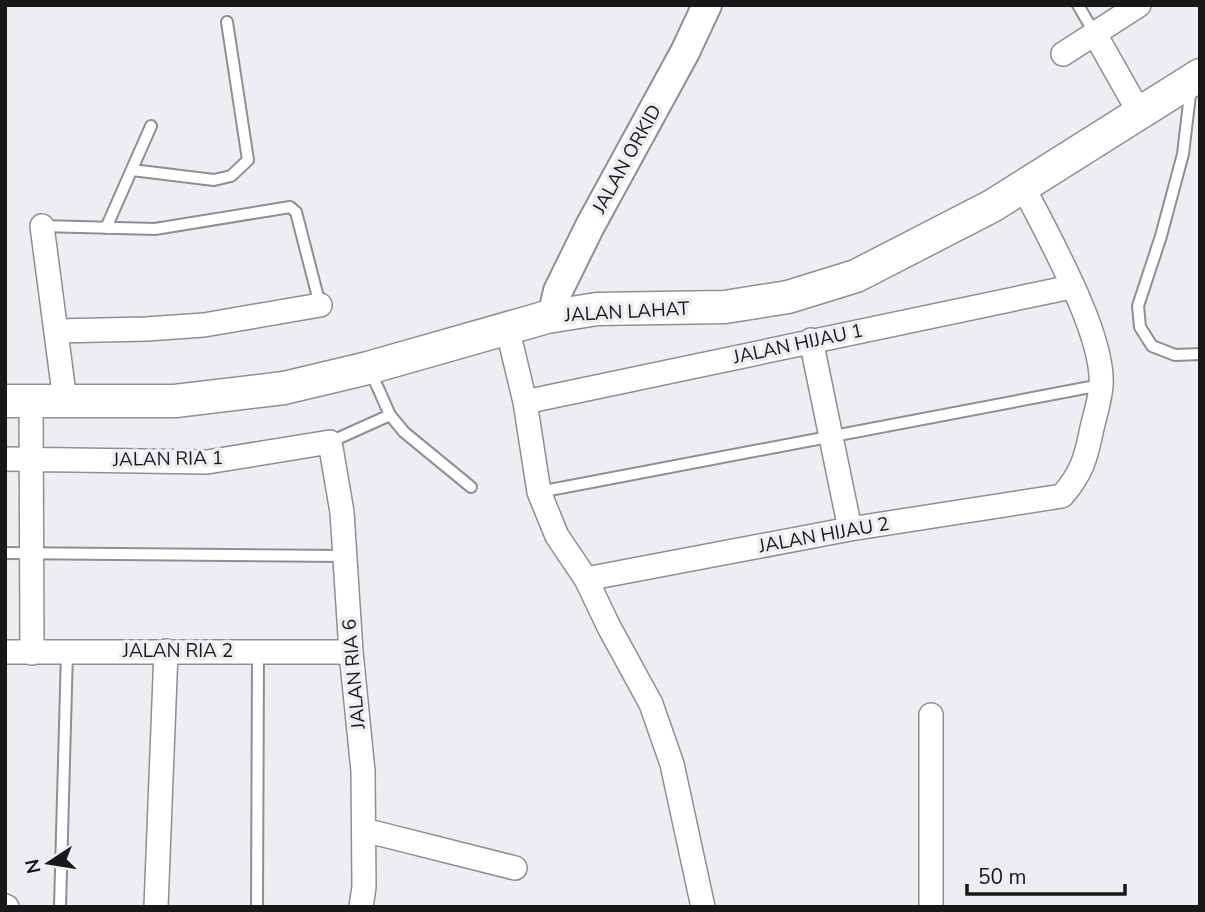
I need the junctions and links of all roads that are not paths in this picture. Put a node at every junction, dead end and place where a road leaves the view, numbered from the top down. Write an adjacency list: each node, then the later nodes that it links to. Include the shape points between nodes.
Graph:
1 (707, 5): 16 (street, JALAN ORKID, via 558,291)
2 (1078, 5): 5 (lane)
3 (1139, 5): 5 (street)
4 (228, 22): 10 (lane, via 248,160 230,176 214,180)
5 (1095, 34): 6 (street); 8 (street)
6 (1063, 54)
7 (1196, 77): 8 (main road, JALAN LAHAT); 20 (lane, via 1183,154 1138,306 1140,327 1152,346 1175,355)
8 (1139, 112): 11 (main road, JALAN LAHAT)
9 (151, 126): 10 (lane)
10 (132, 170): 13 (lane)
11 (1023, 186): 14 (street); 16 (main road, JALAN LAHAT, via 856,276 788,297 725,307 597,309)
12 (42, 226): 13 (lane); 18 (street)
13 (106, 228): 15 (lane, via 155,229 290,207 296,212)
14 (1071, 287): 19 (street, JALAN HIJAU 1); 22 (street, via 1098,349)
15 (320, 305): 18 (street, via 204,325)
16 (558, 316): 17 (main road, JALAN LAHAT)
17 (507, 327): 21 (main road, JALAN LAHAT); 25 (street)
18 (56, 331): 24 (street)
19 (811, 341): 25 (street, JALAN HIJAU 1); 27 (street)
20 (1200, 354)
21 (368, 368): 24 (main road, JALAN LAHAT, via 284,388 175,401); 26 (lane)
22 (1101, 385): 27 (lane); 33 (street, JALAN HIJAU 2, via 1087,451 1077,478 1062,496)
23 (18, 401): 24 (main road, JALAN LAHAT); 29 (street)
24 (65, 401)
25 (525, 402): 32 (street)
26 (390, 415): 28 (lane); 31 (lane)
27 (830, 437): 32 (lane); 33 (street)
28 (330, 442): 29 (street, JALAN RIA 1, via 207,462); 36 (street, JALAN RIA 6)
29 (30, 458): 30 (street, JALAN RIA 1); 35 (street)
30 (5, 459)
31 (471, 487)
32 (539, 492): 37 (street, via 557,536)
33 (850, 529): 37 (street, JALAN HIJAU 2)
34 (5, 553): 35 (lane)
35 (31, 553): 36 (lane); 43 (street)
36 (345, 556): 42 (street, JALAN RIA 6)
37 (586, 579): 51 (street, via 651,704 672,764)
38 (166, 651): 40 (street, JALAN RIA 2); 41 (street, JALAN RIA 2); 48 (street)
39 (5, 652): 43 (street, JALAN RIA 2)
40 (67, 652): 43 (street, JALAN RIA 2); 47 (lane)
41 (258, 652): 42 (street, JALAN RIA 2); 49 (lane)
42 (351, 652): 45 (street, JALAN RIA 6)
43 (32, 653)
44 (931, 715): 52 (street)
45 (364, 830): 46 (street); 50 (street, JALAN RIA 6)
46 (515, 868)
47 (60, 907)
48 (156, 907)
49 (257, 907)
50 (361, 907)
51 (703, 907)
52 (931, 907)

